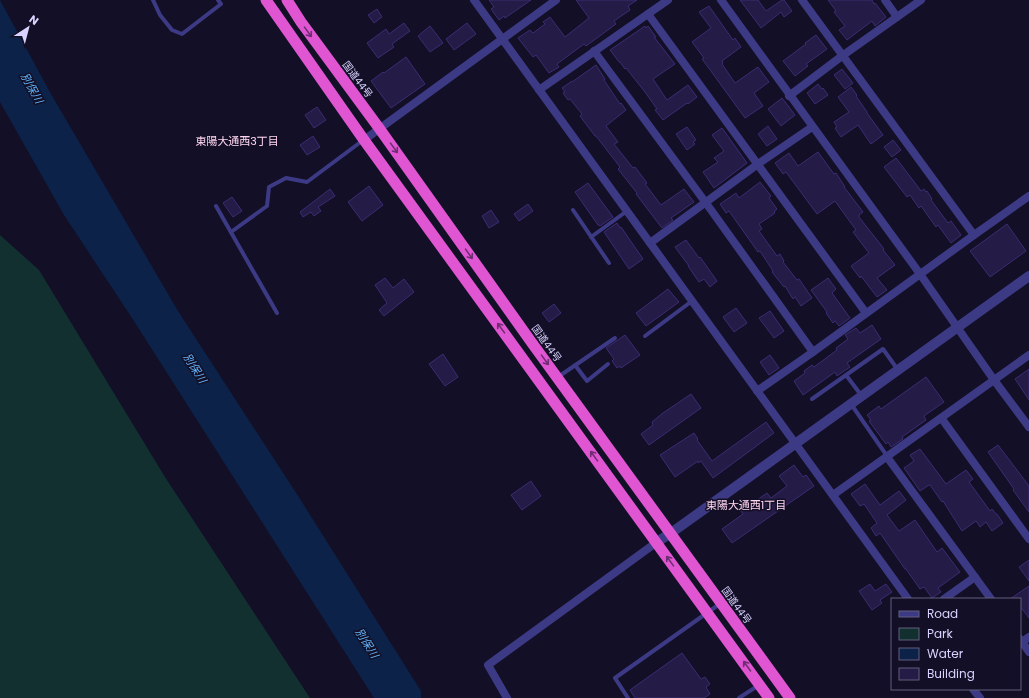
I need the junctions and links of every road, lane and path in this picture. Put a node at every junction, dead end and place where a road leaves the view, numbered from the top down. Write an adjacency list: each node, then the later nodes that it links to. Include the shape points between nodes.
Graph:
1 (153, 0): 2 (lane, via 160,15 172,30 182,34 221,4)
2 (218, 0)
3 (266, 0): 21 (highway)
4 (286, 0): 20 (highway, 国道44号, one-way to 20)
5 (474, 0): 14 (street)
6 (556, 0): 14 (street)
7 (668, 0): 12 (street)
8 (721, 0): 18 (street)
9 (802, 0): 16 (street)
10 (885, 0): 13 (street)
11 (921, 0): 13 (street)
12 (648, 14): 15 (street); 22 (street)
13 (897, 17): 16 (street)
14 (502, 39): 17 (street); 20 (street)
15 (594, 51): 17 (street); 24 (street)
16 (842, 56): 18 (street); 29 (street)
17 (540, 90): 27 (street)
18 (789, 96): 19 (street)
19 (812, 126): 22 (street); 33 (street)
20 (379, 128): 21 (street); 47 (highway, 国道44号, one-way to 47)
21 (364, 140): 28 (lane, via 307,182 286,178 269,187 267,206); 60 (highway, one-way to 21)
22 (758, 164): 24 (street); 37 (street)
23 (1029, 197): 29 (street)
24 (706, 203): 31 (street); 41 (street)
25 (216, 206): 28 (lane)
26 (573, 210): 30 (lane)
27 (627, 211): 30 (lane); 31 (street)
28 (231, 232): 36 (lane)
29 (974, 235): 33 (street)
30 (591, 237): 32 (lane)
31 (650, 243): 35 (street)
32 (609, 263)
33 (920, 274): 37 (street); 38 (street)
34 (1029, 276): 38 (street)
35 (692, 301): 39 (lane); 49 (street)
36 (277, 312)
37 (866, 313): 41 (street)
38 (957, 327): 45 (street); 48 (street)
39 (645, 336)
40 (615, 338): 44 (lane)
41 (813, 352): 49 (street)
42 (1029, 355): 48 (street)
43 (608, 364): 44 (lane, via 587,381)
44 (575, 365): 47 (lane)
45 (898, 370): 46 (lane, via 883,349); 50 (street)
46 (846, 375): 50 (lane); 51 (lane)
47 (557, 378): 58 (highway, 国道44号)
48 (994, 380): 53 (street); 54 (street)
49 (757, 391): 55 (street)
50 (862, 396): 52 (street)
51 (812, 399)
52 (851, 404): 55 (street); 56 (lane)
53 (942, 419): 56 (street); 59 (street)
54 (1029, 427)
55 (796, 443): 57 (street); 58 (street)
56 (887, 457): 57 (street); 61 (street)
57 (834, 495): 62 (street)
58 (671, 533): 60 (street); 65 (highway, 国道44号)
59 (1029, 539)
60 (657, 542): 66 (highway, one-way to 60); 71 (street, via 488,665)
61 (975, 577): 63 (street); 64 (street)
62 (907, 598)
63 (945, 598)
64 (990, 598)
65 (721, 603): 66 (lane); 75 (highway, 国道44号)
66 (707, 612): 69 (highway, one-way to 66); 72 (lane, via 615,678)
67 (1024, 639): 68 (street)
68 (1029, 652)
69 (760, 684): 73 (lane); 74 (highway)
70 (974, 690): 76 (street)
71 (507, 698)
72 (628, 698)
73 (739, 698)
74 (769, 698)
75 (790, 698)
76 (980, 698)

